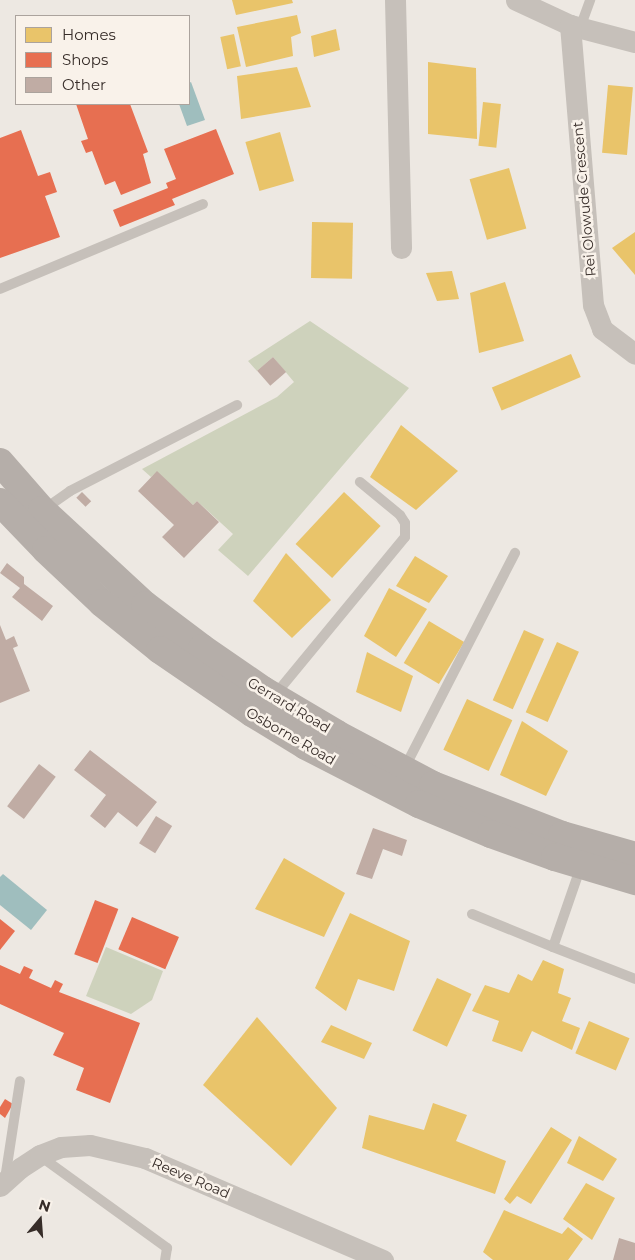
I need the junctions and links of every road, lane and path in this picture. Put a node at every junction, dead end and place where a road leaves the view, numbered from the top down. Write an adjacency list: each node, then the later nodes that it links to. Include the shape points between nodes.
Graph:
1 (395, 0): 7 (street)
2 (516, 0): 4 (street)
3 (590, 0): 4 (lane)
4 (575, 26): 5 (street); 9 (street, Rei Olowude Crescent, via 593,304 602,329)
5 (635, 42)
6 (203, 204): 8 (lane)
7 (401, 248)
8 (0, 289)
9 (635, 354)
10 (237, 405): 14 (lane, via 70,491)
11 (0, 462): 14 (main road, Gerrard Road)
12 (360, 482): 16 (lane, via 400,515 405,523 405,537)
13 (0, 502): 19 (main road, Osborne Road, via 102,603 160,650 252,713 361,776 418,804)
14 (42, 510): 16 (main road, Gerrard Road, via 145,605)
15 (515, 553): 17 (lane)
16 (274, 697): 17 (main road, Gerrard Road)
17 (403, 770): 18 (main road, Gerrard Road, via 562,835)
18 (635, 856)
19 (581, 866): 20 (main road, Osborne Road); 22 (lane)
20 (635, 881)
21 (472, 914): 22 (lane)
22 (553, 947): 23 (lane)
23 (635, 979)
24 (20, 1081): 26 (lane)
25 (40, 1155): 26 (street, Reeve Road); 27 (street, Reeve Road, via 60,1147 90,1145 145,1158); 28 (lane, via 167,1248)
26 (3, 1183)
27 (356, 1255): 29 (street, Reeve Road)
28 (165, 1260)
29 (383, 1260)

